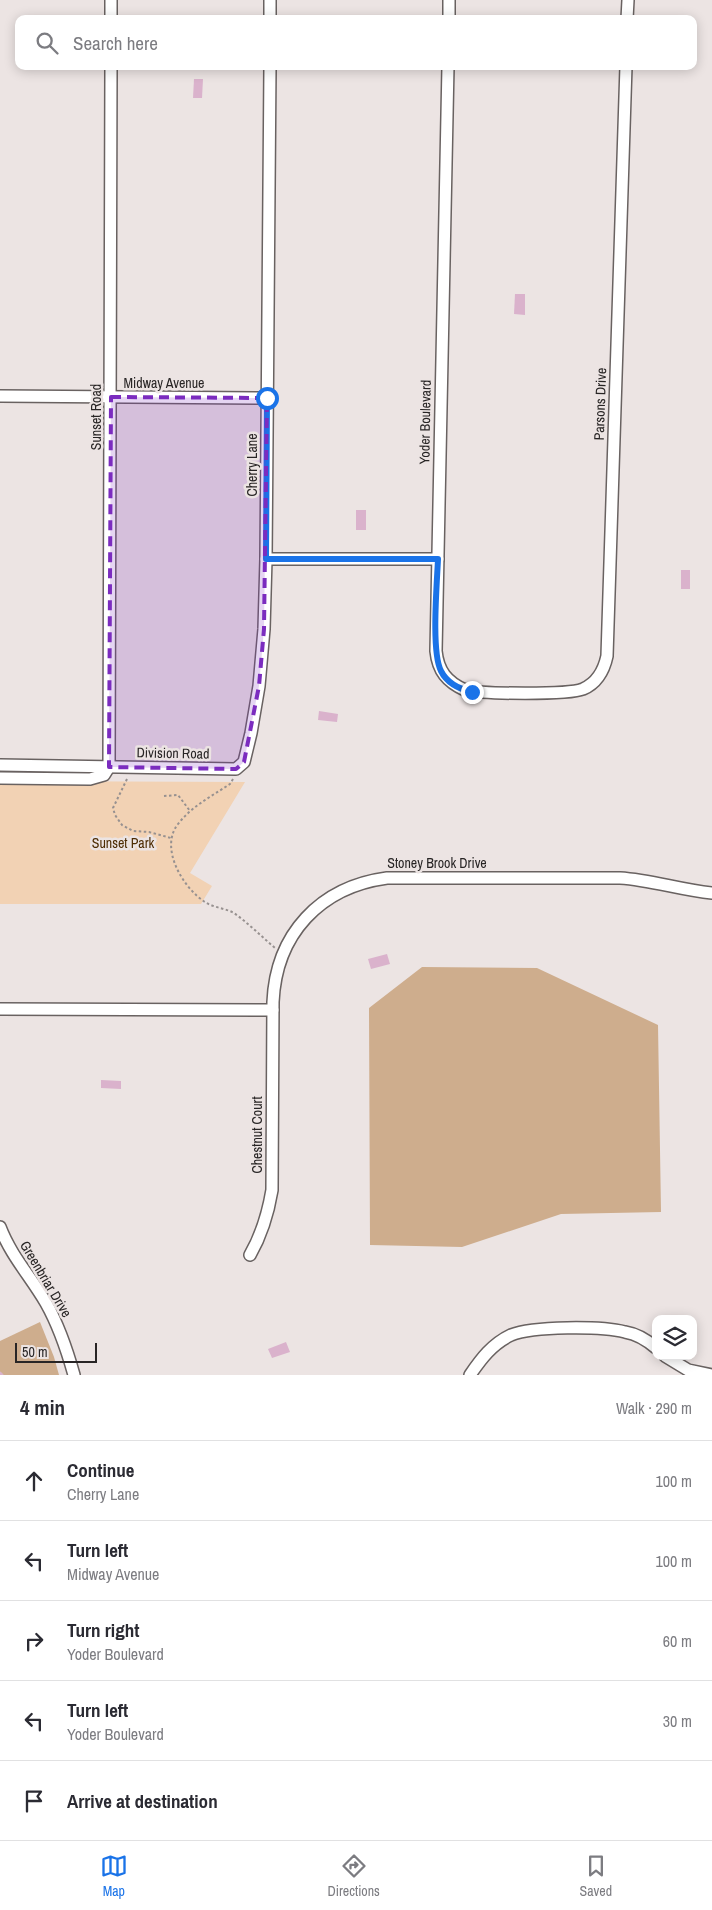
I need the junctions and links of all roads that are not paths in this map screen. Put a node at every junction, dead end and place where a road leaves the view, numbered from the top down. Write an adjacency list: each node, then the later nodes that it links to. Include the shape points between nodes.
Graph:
1 (111, 0): 5 (street)
2 (270, 0): 6 (street)
3 (449, 0): 7 (street)
4 (628, 0): 8 (street)
5 (111, 15)
6 (270, 15)
7 (449, 15)
8 (627, 15)
9 (111, 70): 14 (street, Sunset Road)
10 (270, 70): 15 (street, Cherry Lane)
11 (448, 70): 17 (street, Yoder Boulevard)
12 (626, 70): 18 (street, Parsons Drive, via 607,656 600,675 584,688)
13 (0, 396): 14 (street, Midway Avenue)
14 (111, 397): 15 (street, Midway Avenue); 20 (street, Sunset Road)
15 (267, 398): 16 (street, Cherry Lane)
16 (266, 559): 17 (street); 21 (street, Cherry Lane, via 259,686 244,762)
17 (438, 559): 18 (street, Yoder Boulevard, via 436,651 437,661 447,679 455,686 472,692)
18 (540, 692)
19 (0, 765): 20 (street, Division Road)
20 (109, 767): 21 (street, Division Road); 22 (street, via 104,775 90,779)
21 (236, 769)
22 (0, 778)
23 (712, 893): 25 (street, Stoney Brook Drive, via 620,878 376,879 345,889 318,906 295,930 282,954 275,980)
24 (0, 1009): 25 (street)
25 (273, 1010): 27 (street, Chestnut Court, via 272,1190 261,1236)
26 (0, 1227): 30 (street, Greenbriar Drive, via 11,1252 56,1323)
27 (250, 1255)
28 (652, 1345): 31 (street, via 640,1337 615,1330 535,1329 499,1342)
29 (670, 1360): 32 (street, via 688,1370)
30 (74, 1375)
31 (470, 1375)
32 (712, 1375)

